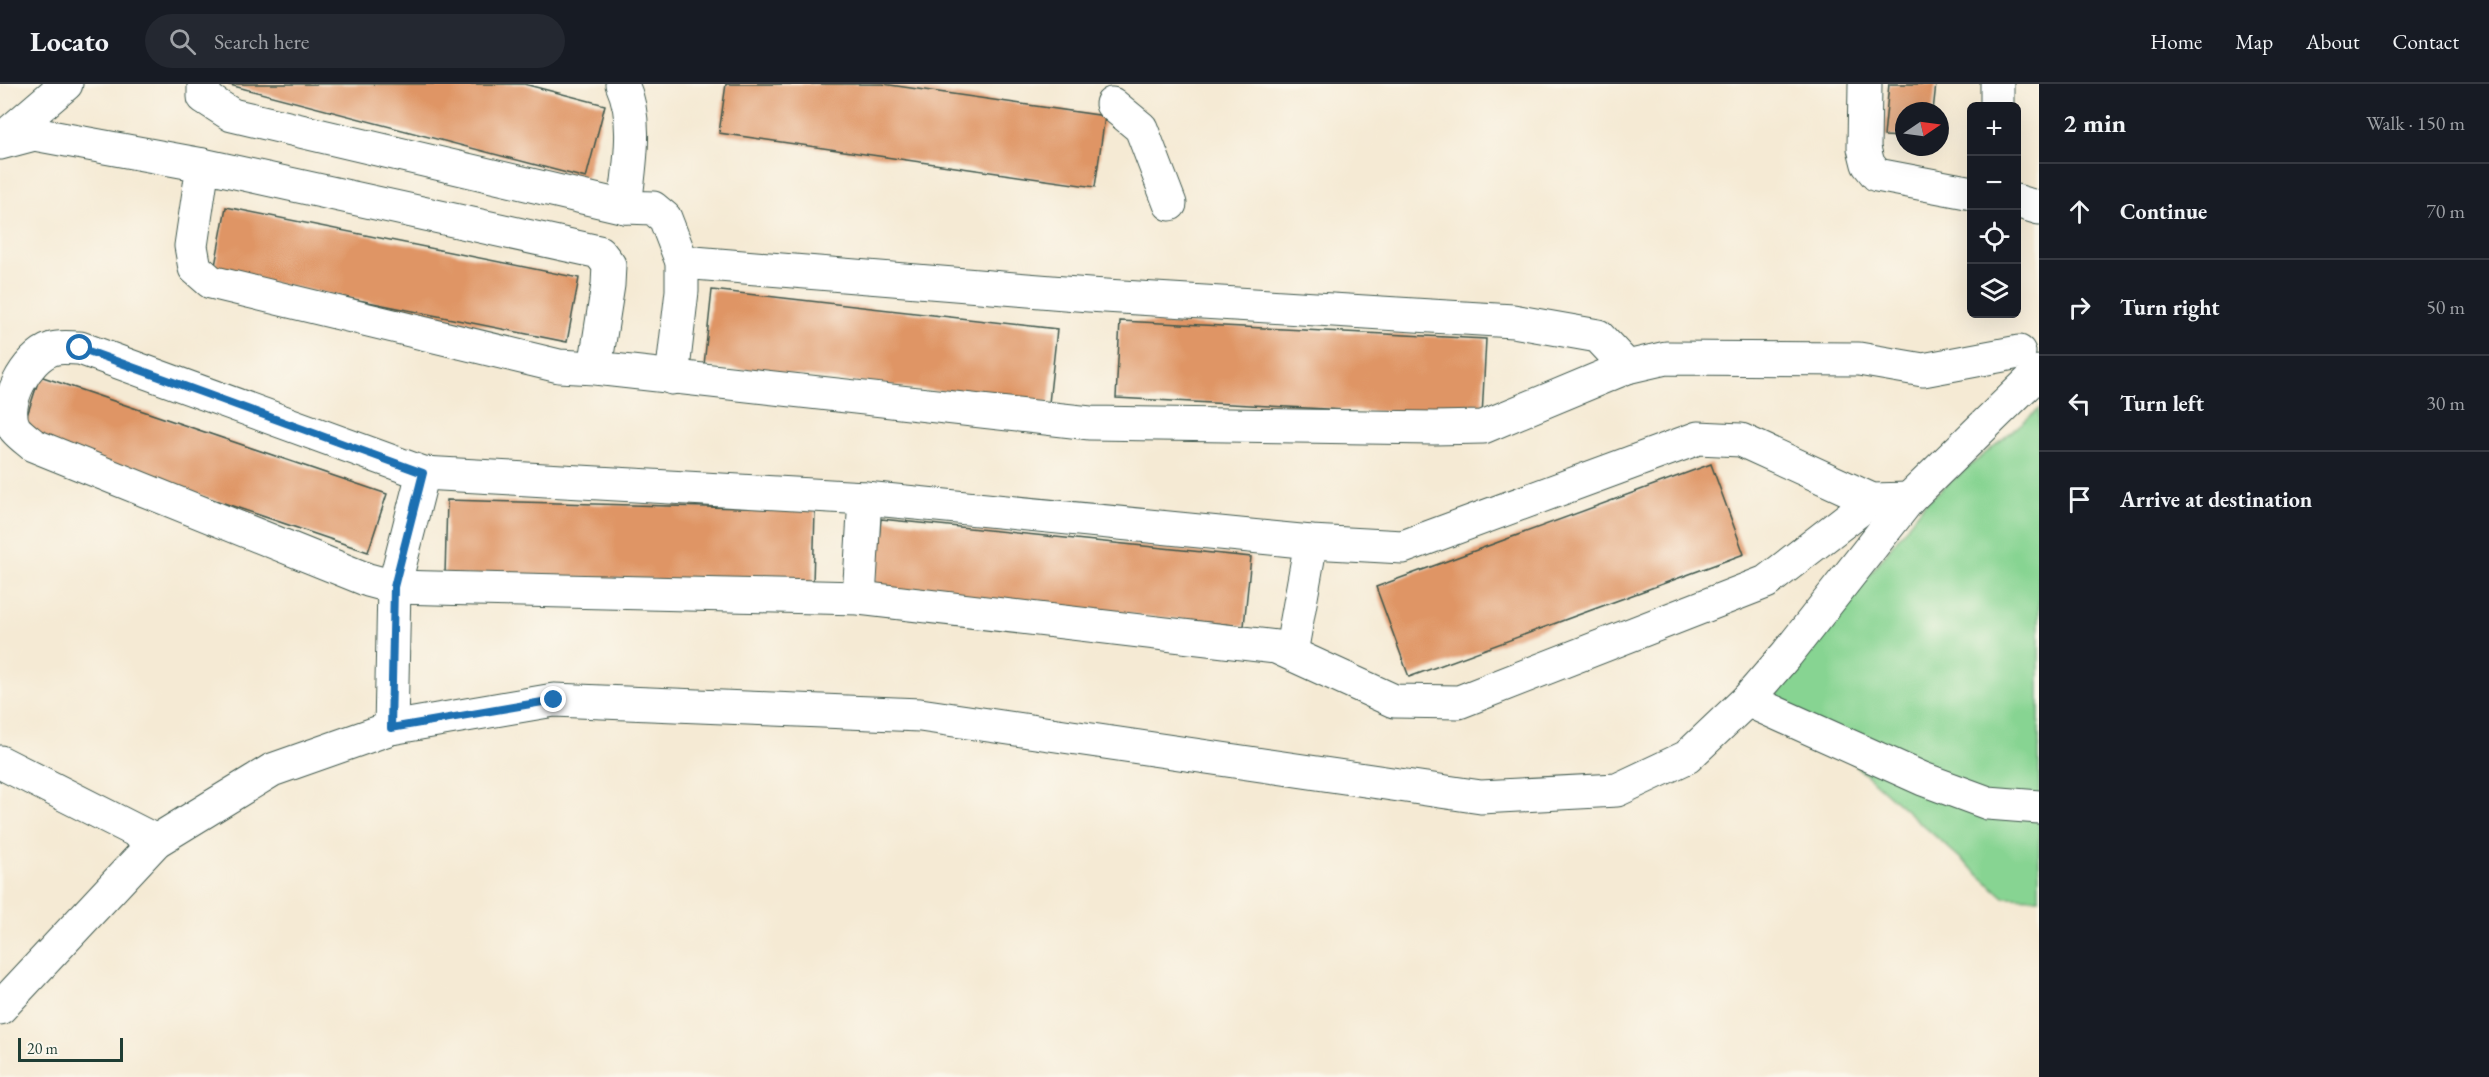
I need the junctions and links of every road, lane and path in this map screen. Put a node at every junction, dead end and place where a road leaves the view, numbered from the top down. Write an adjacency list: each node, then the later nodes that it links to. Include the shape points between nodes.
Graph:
1 (66, 84): 8 (street)
2 (204, 84): 13 (street, via 204,97 232,115)
3 (622, 84): 13 (street, via 629,99 631,147)
4 (1865, 84): 10 (street, via 1864,148 1868,164 1877,175)
5 (1997, 84): 6 (street)
6 (1997, 102)
7 (1112, 104): 12 (street, via 1141,129)
8 (0, 142): 9 (street, via 34,134)
9 (203, 165): 18 (street, via 191,246 195,268 211,282 559,366); 18 (street, via 599,252 609,265)
10 (1967, 192)
11 (2021, 203): 14 (street)
12 (1170, 204)
13 (625, 207): 15 (street, via 653,208 664,218)
14 (2039, 208)
15 (682, 262): 17 (street, via 1089,295 1512,321 1598,336); 19 (street)
16 (2029, 362): 17 (street, via 1923,370 1859,358 1666,358); 22 (street)
17 (1627, 367): 19 (street, via 1483,427 1434,428 1090,423)
18 (595, 368): 19 (street)
19 (672, 378)
20 (423, 473): 21 (street); 25 (street); 25 (street, via 80,348 52,349 35,360 16,383 10,408 14,428 33,445 368,580)
21 (865, 498): 24 (street); 26 (street)
22 (1909, 499): 23 (street); 28 (street)
23 (1872, 500): 24 (street, via 1741,440 1698,438 1403,547); 27 (street, via 1766,582 1459,702 1394,700)
24 (1311, 542): 27 (street)
25 (394, 587): 26 (street); 29 (street)
26 (859, 598): 27 (street, via 1276,647)
27 (1291, 652)
28 (1747, 700): 29 (street, via 1687,758 1617,790 1481,797 920,715 554,700); 31 (street, via 1923,779 1988,803)
29 (391, 728): 32 (street, via 272,770)
30 (0, 762): 32 (street)
31 (2039, 807)
32 (156, 841): 33 (street)
33 (0, 1008)

